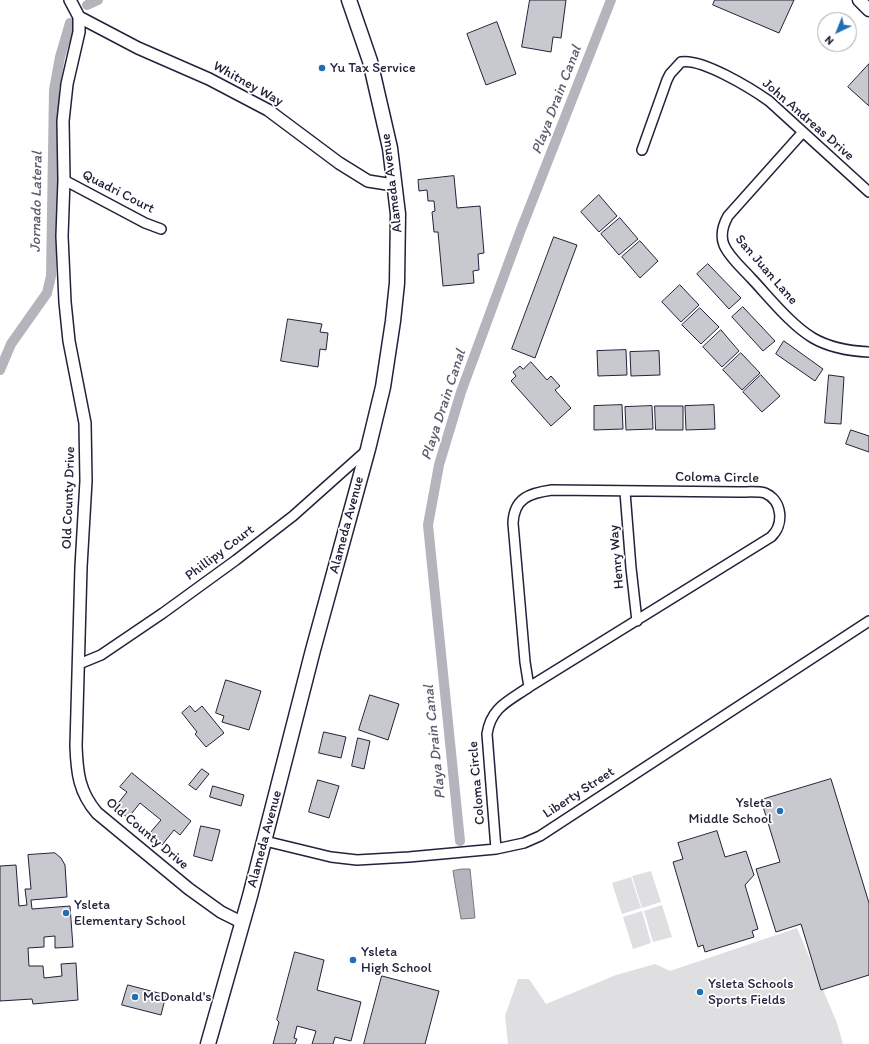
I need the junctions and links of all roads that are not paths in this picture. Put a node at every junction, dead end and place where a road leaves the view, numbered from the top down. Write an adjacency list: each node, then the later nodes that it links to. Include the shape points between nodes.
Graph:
1 (70, 0): 3 (street)
2 (350, 1): 7 (main road, Alameda Avenue, via 370,61 390,148)
3 (79, 16): 6 (street, Old County Drive, via 63,121); 7 (street, Whitney Way, via 138,48 209,79 268,110 339,164 368,181)
4 (803, 132): 5 (street, John Andreas Drive, via 752,89 722,73 686,61 679,64 667,80); 8 (street, John Andreas Drive); 10 (street, San Juan Lane, via 728,216 723,228 723,241 744,271 801,330 836,348)
5 (642, 150)
6 (64, 180): 9 (street, Quadri Court); 15 (street, Old County Drive, via 62,236 65,302 69,341 85,423 86,481)
7 (395, 184): 11 (main road, Alameda Avenue, via 398,214 397,283 383,387)
8 (869, 192)
9 (160, 229)
10 (869, 352)
11 (368, 449): 15 (street, Phillipy Court, via 293,516 236,560 101,655); 17 (main road, Alameda Avenue, via 313,650)
12 (625, 492): 13 (street, Henry Way); 13 (street, Coloma Circle, via 761,492 771,497 778,506 781,519 779,527 771,537); 16 (street, Coloma Circle, via 538,492 524,498 516,509 513,524)
13 (637, 620): 16 (street, Coloma Circle)
14 (869, 621): 18 (street, Liberty Street, via 540,836 524,843)
15 (79, 664): 19 (street, Old County Drive, via 77,767 88,802 109,824 189,889 221,912)
16 (528, 687): 18 (street, Coloma Circle, via 498,708 488,724)
17 (265, 841): 18 (street, Liberty Street, via 331,857 357,860); 19 (main road, Alameda Avenue)
18 (496, 849)
19 (243, 923): 20 (main road, Alameda Avenue)
20 (208, 1044)

